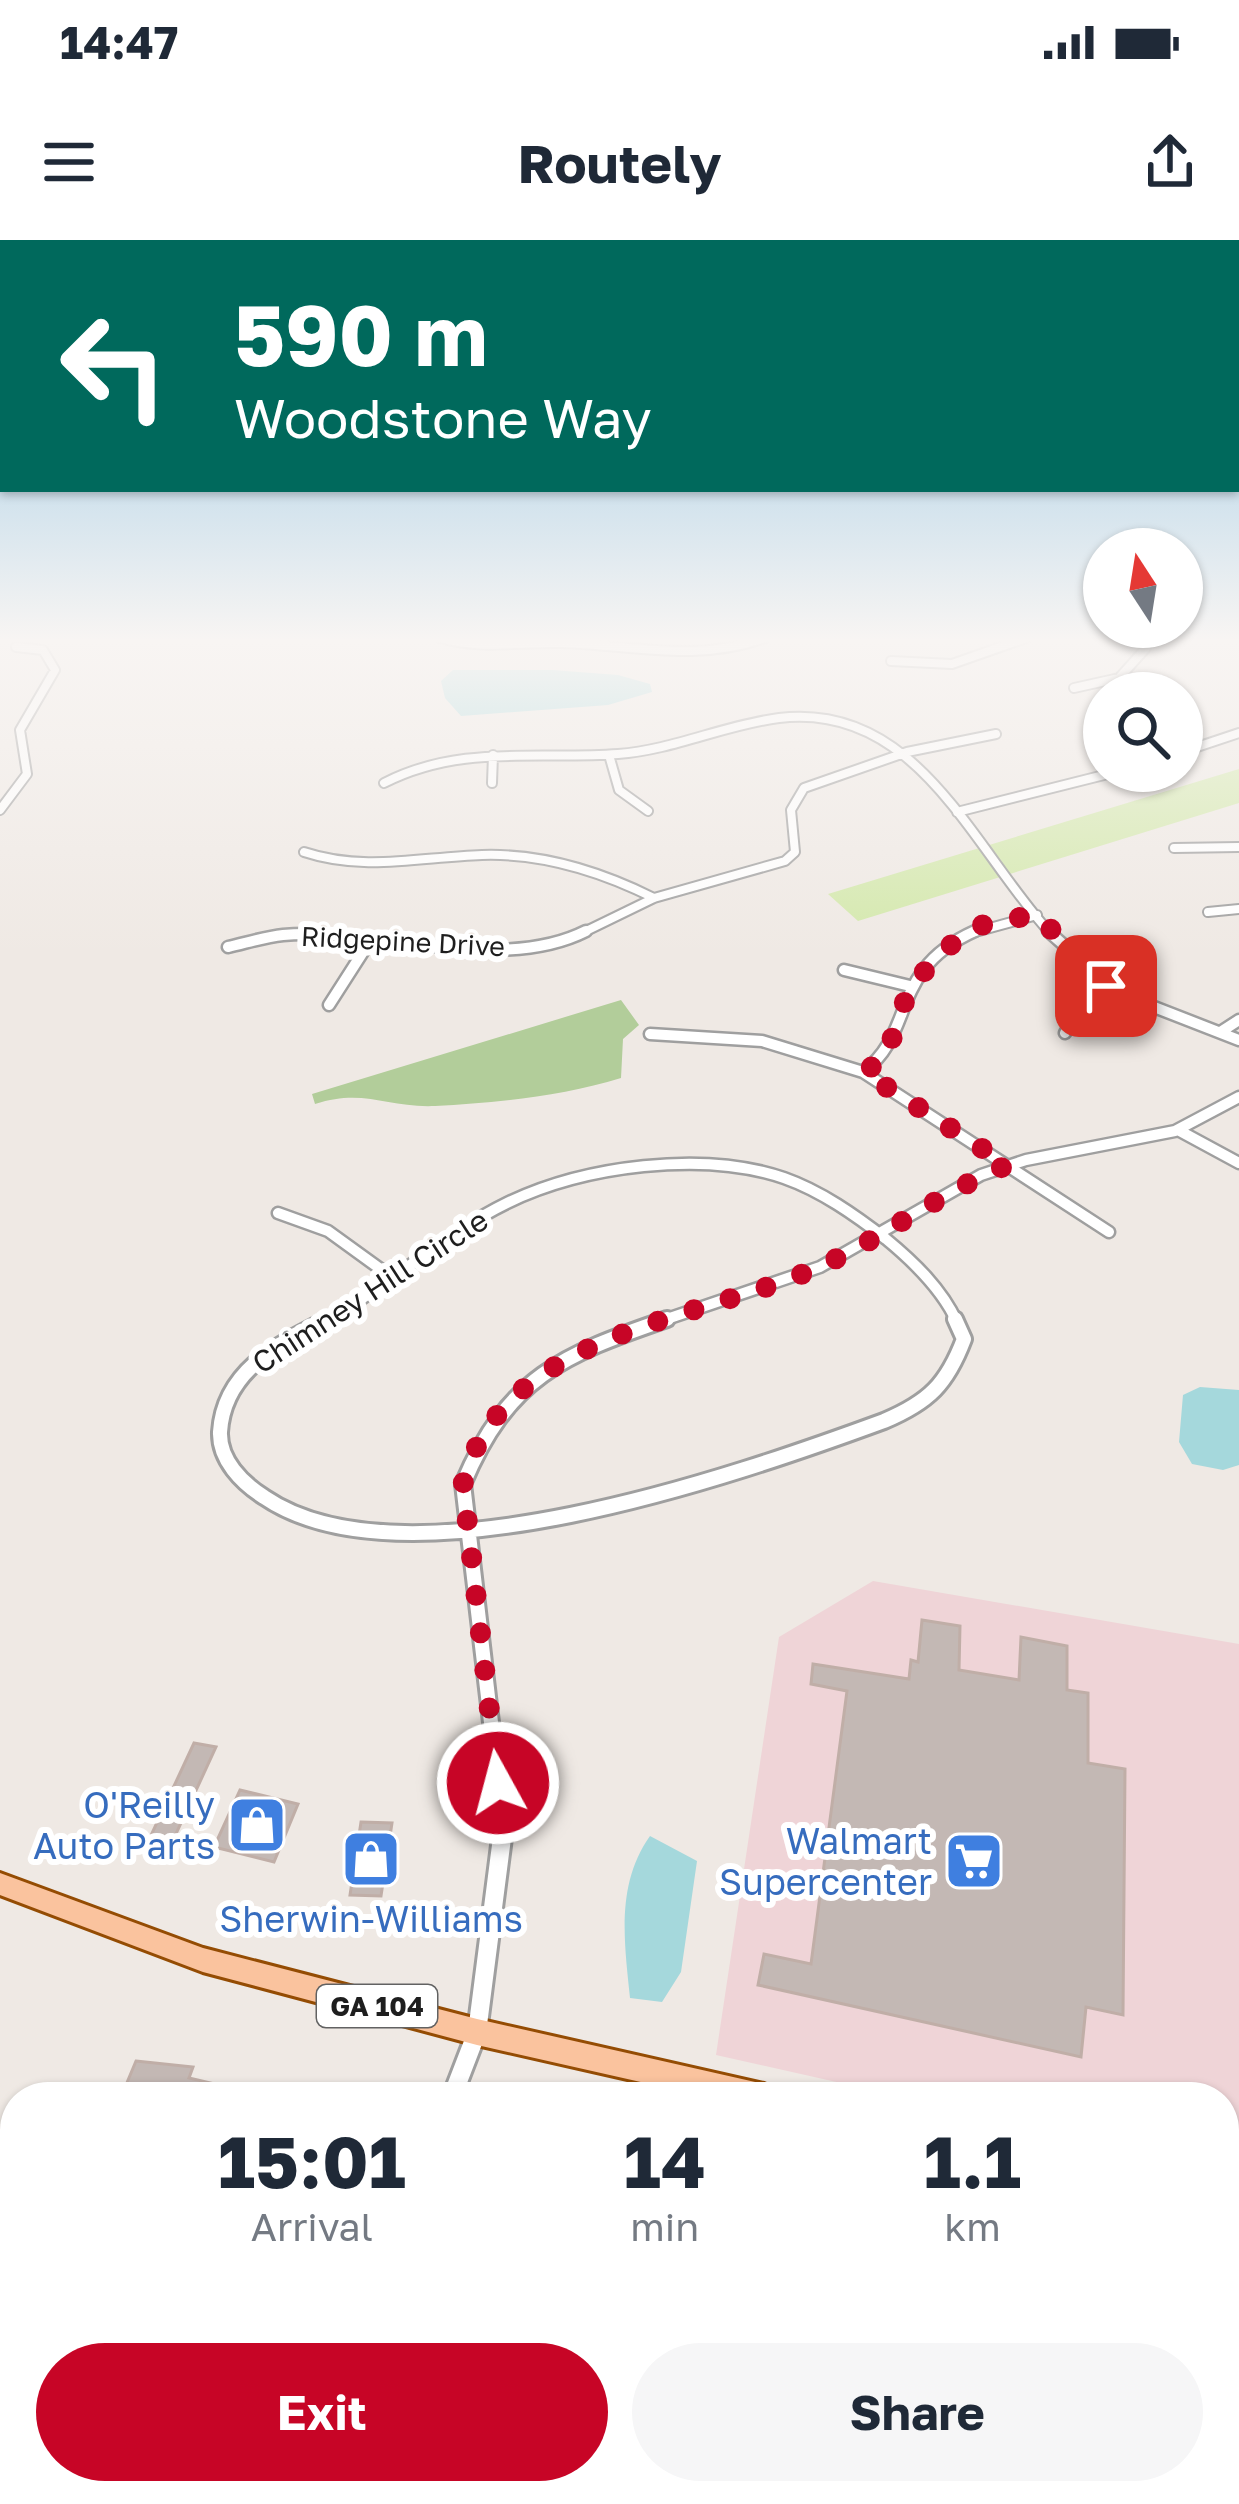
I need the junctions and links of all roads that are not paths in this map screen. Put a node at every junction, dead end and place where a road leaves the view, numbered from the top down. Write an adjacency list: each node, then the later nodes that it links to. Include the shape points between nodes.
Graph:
1 (22, 744): 11 (street, via 27,774)
2 (691, 744): 6 (street)
3 (893, 744): 5 (street)
4 (949, 744): 5 (street, Ridgepine Drive)
5 (908, 752): 13 (street); 17 (street, Ridgepine Drive, via 804,788 791,810 795,852 785,861)
6 (609, 754): 7 (street); 12 (street, via 622,796)
7 (493, 755): 9 (street, via 449,757); 10 (street)
8 (1083, 780): 13 (street)
9 (384, 783)
10 (492, 783)
11 (0, 810)
12 (648, 811)
13 (957, 812): 20 (street)
14 (1239, 847): 15 (street)
15 (1174, 848)
16 (304, 853): 17 (street, via 349,863 529,856 576,863)
17 (654, 898): 21 (street, Ridgepine Drive, via 546,944 457,949)
18 (1239, 909): 19 (street)
19 (1208, 912)
20 (1037, 915): 24 (street, via 961,935); 25 (street)
21 (370, 941): 22 (street, Ridgepine Drive, via 284,935); 26 (street)
22 (228, 947)
23 (844, 970): 24 (street)
24 (910, 986): 32 (street, via 885,1059)
25 (1106, 986): 28 (street); 30 (street)
26 (329, 1005)
27 (1239, 1020): 28 (street)
28 (1222, 1031): 31 (street)
29 (650, 1034): 32 (street, via 762,1042)
30 (1065, 1034)
31 (1239, 1040)
32 (863, 1072): 36 (street)
33 (1239, 1097): 34 (street)
34 (1178, 1130): 35 (street); 36 (street)
35 (1239, 1163)
36 (1008, 1165): 38 (street); 39 (street)
37 (278, 1213): 40 (street, via 328,1231)
38 (1109, 1232)
39 (876, 1236): 40 (street, Chimney Hill Circle, via 793,1181 725,1168 642,1170 531,1193 484,1215); 41 (street, via 744,1298 626,1331 526,1389 501,1408 469,1459); 41 (street, Chimney Hill Circle, via 938,1283 955,1310 964,1339 940,1392 886,1420 641,1496)
40 (398, 1281): 41 (street, Chimney Hill Circle, via 244,1372 225,1401 223,1446 244,1485 287,1516 368,1532)
41 (467, 1528): 43 (street, via 506,1844)
42 (0, 1884): 43 (main road, GA 104, via 203,1960)
43 (477, 2032): 44 (street); 45 (main road, GA 104)
44 (458, 2082)
45 (698, 2082)

